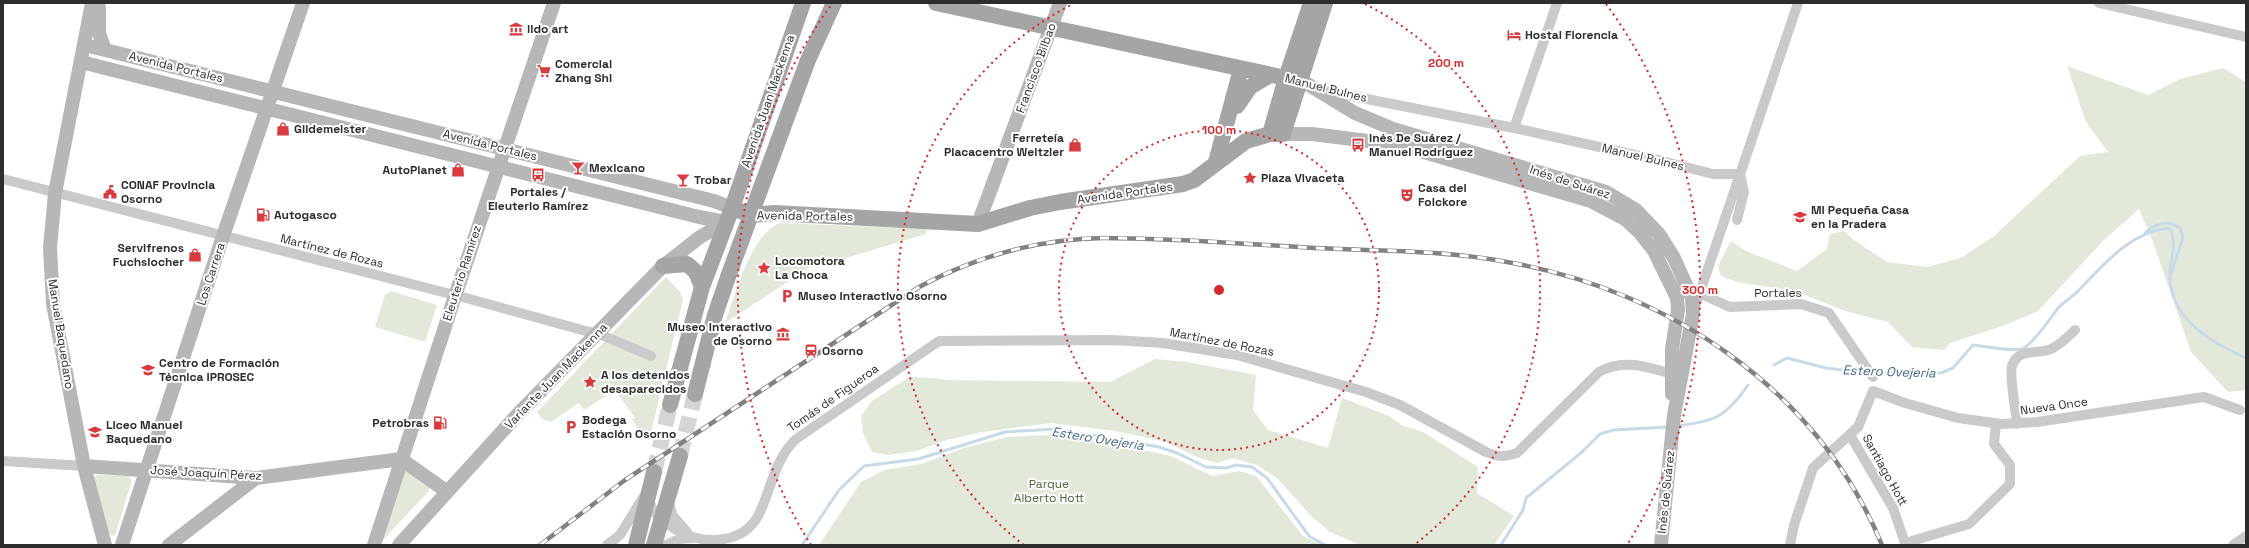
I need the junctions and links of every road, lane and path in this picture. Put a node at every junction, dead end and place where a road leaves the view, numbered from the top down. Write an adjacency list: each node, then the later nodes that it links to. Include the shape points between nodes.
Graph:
1 (92, 3): 16 (main road, Manuel Baquedano)
2 (99, 3): 17 (main road, via 98,29)
3 (303, 3): 25 (main road, Los Carrera)
4 (554, 3): 33 (main road, Eleuterio Ramírez)
5 (802, 3): 46 (main road, Avenida Juan Mackenna)
6 (834, 3): 47 (main road, Avenida Juan Mackenna, via 815,41)
7 (936, 3): 14 (main road, Manuel Bulnes)
8 (1060, 3): 14 (main road, Francisco Bilbao)
9 (1311, 3): 22 (main road)
10 (1324, 3): 22 (main road)
11 (1557, 3): 28 (street)
12 (1798, 3): 38 (street)
13 (2099, 3): 15 (street)
14 (1051, 28): 20 (main road, Manuel Bulnes); 49 (main road, Francisco Bilbao)
15 (2246, 37)
16 (85, 45): 17 (main road, Avenida Portales); 18 (main road, Manuel Baquedano)
17 (105, 50): 19 (main road, Avenida Portales)
18 (81, 62): 23 (main road, Avenida Portales); 44 (main road, Manuel Baquedano)
19 (179, 68): 23 (main road); 25 (main road, Avenida Portales)
20 (1241, 69): 21 (main road, Manuel Bulnes); 34 (main road)
21 (1270, 75): 22 (main road, Manuel Bulnes); 32 (main road, via 1246,92 1236,108 1232,133 1237,139)
22 (1292, 79): 24 (main road, Manuel Bulnes); 30 (main road)
23 (174, 85): 26 (main road, Avenida Portales)
24 (1317, 88): 28 (street, Manuel Bulnes); 39 (main road, Inés de Suárez, via 1372,122)
25 (273, 92): 26 (main road, Los Carrera); 27 (main road, Avenida Portales)
26 (268, 108): 29 (main road, Avenida Portales); 50 (main road, Los Carrera)
27 (354, 112): 29 (main road); 33 (main road, Avenida Portales)
28 (1514, 128): 38 (street, Manuel Bulnes, via 1713,174)
29 (349, 129): 36 (main road, Avenida Portales)
30 (1276, 134): 31 (main road, Avenida Portales); 32 (main road, Avenida Portales)
31 (1312, 134): 39 (main road, Inés de Suárez, via 1400,145)
32 (1246, 141): 34 (main road, Avenida Portales)
33 (504, 149): 35 (main road, Avenida Portales); 36 (main road, Eleuterio Ramírez)
34 (1216, 162): 49 (main road, Avenida Portales, via 1194,180 1183,184 1060,202)
35 (565, 164): 37 (main road, Avenida Portales); 42 (main road)
36 (498, 165): 42 (main road, Avenida Portales); 54 (main road, Eleuterio Ramírez)
37 (593, 171): 41 (main road, Avenida Portales); 43 (main road)
38 (1740, 174): 48 (street, via 1744,192); 53 (street)
39 (1535, 177): 55 (main road, Inés de Suárez, via 1606,192 1644,217 1659,234 1674,258 1689,289); 61 (main road, Inés de Suárez, via 1614,212 1632,225 1654,251 1675,293 1678,307 1672,349)
40 (3, 179): 44 (street, Martínez de Rozas)
41 (631, 180): 45 (main road); 46 (main road, Avenida Portales, via 714,201)
42 (560, 181): 43 (main road, Avenida Portales)
43 (588, 188): 45 (main road, Avenida Portales)
44 (55, 193): 50 (street, Martínez de Rozas); 72 (main road, Manuel Baquedano, via 50,248 53,304)
45 (627, 198): 46 (main road, Avenida Portales)
46 (729, 215): 47 (main road, Avenida Portales); 51 (main road, Variante Juan Mackenna); 52 (main road, Avenida Juan Mackenna)
47 (752, 215): 49 (main road, Avenida Portales, via 774,213); 62 (main road, Avenida Juan Mackenna, via 715,315)
48 (1737, 220)
49 (978, 224)
50 (223, 236): 54 (street, Martínez de Rozas); 73 (main road, Los Carrera)
51 (663, 266): 52 (main road, via 687,264 696,272); 57 (main road, Variante Juan Mackenna)
52 (702, 287): 63 (main road, Avenida Juan Mackenna)
53 (1699, 293): 55 (street); 60 (street, Portales, via 1730,307 1801,304 1829,313)
54 (455, 296): 57 (street, Martínez de Rozas); 70 (main road, Eleuterio Ramírez)
55 (1693, 314): 65 (main road, Inés de Suárez)
56 (2075, 330): 67 (street, via 2050,350 2026,352 2016,357 2011,367)
57 (595, 335): 59 (street, Martínez de Rozas, via 604,336); 76 (main road, Variante Juan Mackenna)
58 (939, 341): 61 (street, Martínez de Rozas, via 1137,341 1237,355 1382,397 1486,452 1506,457 1517,453 1599,372 1616,364 1629,364); 81 (street, Tomás de Figueroa, via 815,425 786,448 778,461 760,512 746,529 718,541)
59 (651, 356)
60 (1871, 373)
61 (1672, 374): 65 (main road, Inés de Suárez)
62 (695, 394)
63 (670, 405)
64 (2240, 410): 67 (street, Nueva Once, via 2204,397)
65 (1674, 415): 92 (main road, Inés de Suárez)
66 (1996, 424): 67 (street, Nueva Once); 68 (street, Nueva Once, via 1973,421 1920,407 1873,390 1858,427); 68 (street, Santiago Hott, via 1994,444 2010,465 2010,484 1969,524 1905,543 1893,508)
67 (2017, 424)
68 (1850, 435): 93 (street, via 1813,468)
69 (680, 456): 77 (main road)
70 (401, 459): 75 (main road, José Joaquín Pérez); 76 (main road); 79 (main road, Eleuterio Ramírez)
71 (3, 461): 72 (street, José Joaquín Pérez)
72 (84, 466): 73 (main road, José Joaquín Pérez); 84 (main road, Manuel Baquedano)
73 (146, 470): 75 (main road, José Joaquín Pérez); 85 (main road, Los Carrera)
74 (653, 476): 78 (street, Tomás de Figueroa, via 650,505); 82 (street, via 620,535); 83 (main road)
75 (256, 478): 86 (main road)
76 (446, 492): 89 (main road, Variante Juan Mackenna)
77 (668, 497): 78 (main road); 81 (street, via 673,516)
78 (662, 520): 81 (street, Tomás de Figueroa); 90 (main road)
79 (381, 526): 87 (main road); 88 (main road, Eleuterio Ramírez)
80 (2246, 536): 94 (street)
81 (693, 538): 91 (street, Tomás de Figueroa, via 678,539)
82 (611, 543): 83 (street)
83 (641, 543)
84 (105, 545)
85 (122, 545)
86 (169, 545)
87 (368, 545)
88 (374, 545)
89 (399, 545)
90 (654, 545)
91 (666, 545)
92 (1661, 545)
93 (1790, 545)
94 (2233, 545)

